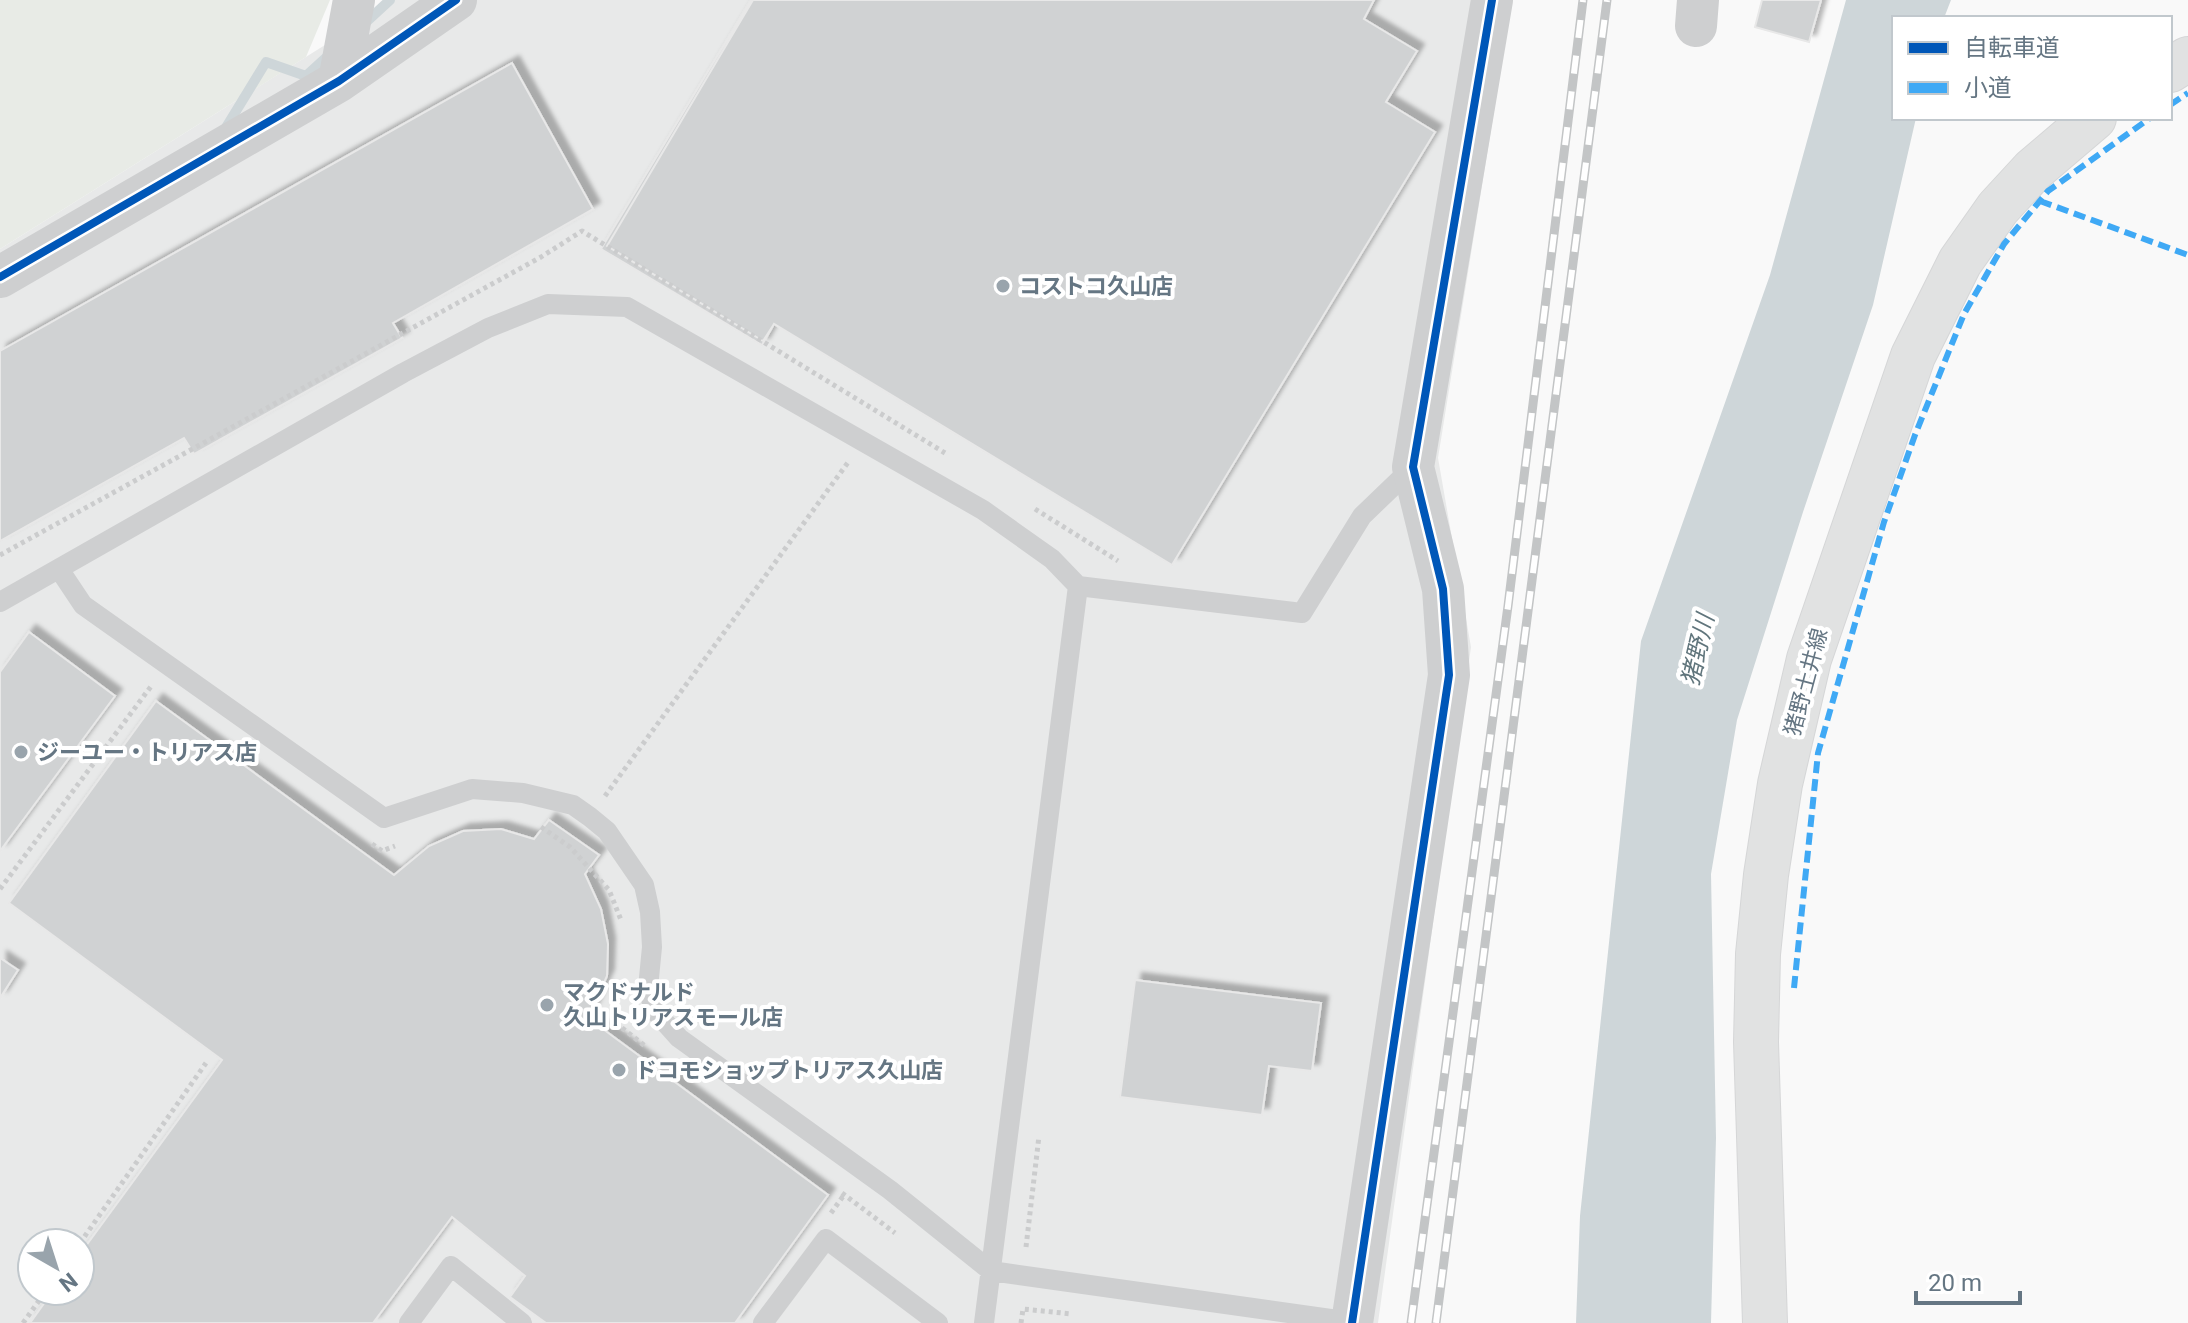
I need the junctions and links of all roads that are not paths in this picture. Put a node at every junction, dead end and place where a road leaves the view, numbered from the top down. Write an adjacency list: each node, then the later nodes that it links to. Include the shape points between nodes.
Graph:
1 (354, 0): 4 (street)
2 (456, 0): 4 (street)
3 (1492, 0): 7 (street)
4 (339, 81): 6 (street)
5 (2092, 120): 19 (main road, 猪野土井線, via 2033,170 1960,262 1913,356 1809,659 1780,784 1758,954)
6 (0, 277)
7 (1413, 467): 9 (lane, via 1362,516 1302,613); 17 (street, via 1443,589 1449,675)
8 (59, 569): 9 (lane, via 403,373 488,328 548,304 627,307 983,510 1052,559); 10 (lane); 11 (lane, via 83,605 384,818 472,789 523,793 573,805 590,817 607,831 644,885 652,947 648,988 654,1010 679,1038 890,1190)
9 (1078, 586): 11 (lane)
10 (0, 602)
11 (991, 1271): 16 (lane); 17 (lane)
12 (409, 1323): 13 (lane, via 451,1266)
13 (522, 1323)
14 (763, 1323): 15 (lane, via 826,1239)
15 (938, 1323)
16 (984, 1323)
17 (1352, 1323): 18 (street)
18 (1358, 1323)
19 (1765, 1323)

